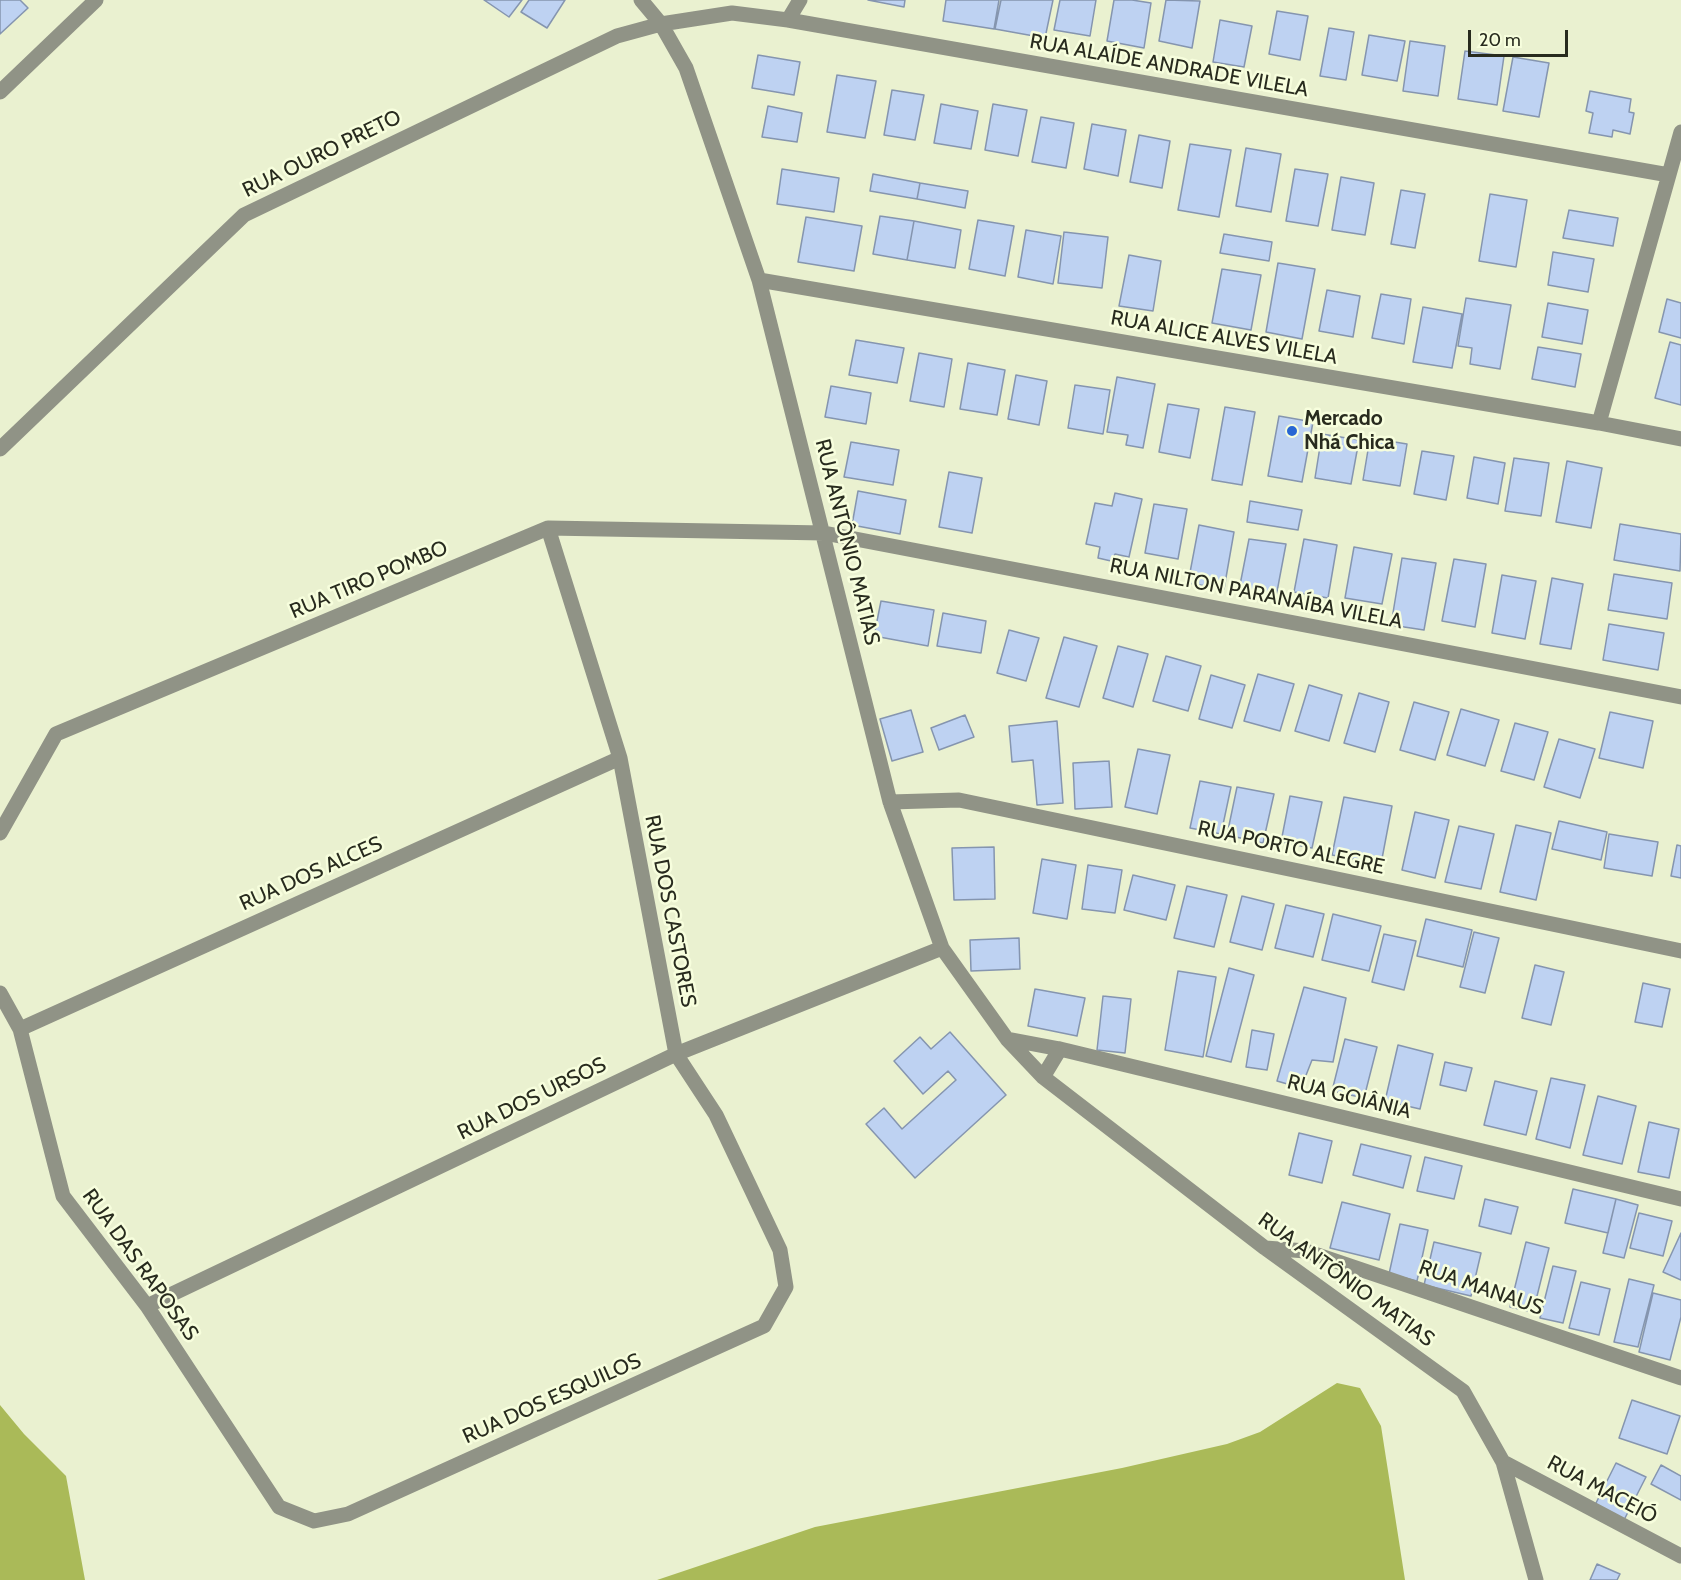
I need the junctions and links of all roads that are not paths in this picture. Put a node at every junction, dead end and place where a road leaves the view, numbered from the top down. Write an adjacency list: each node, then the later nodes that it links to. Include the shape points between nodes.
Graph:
1 (96, 0): 6 (street)
2 (641, 0): 5 (street, RUA ANTÔNIO MATIAS)
3 (800, 0): 4 (street)
4 (788, 20): 5 (street, RUA ALAÍDE ANDRADE VILELA, via 732,13); 8 (street, RUA ALAÍDE ANDRADE VILELA)
5 (661, 24): 9 (street, RUA ANTÔNIO MATIAS, via 686,68); 12 (street, RUA OURO PRETO, via 617,36 244,214)
6 (1, 88)
7 (1681, 132): 8 (street)
8 (1669, 175): 10 (street)
9 (759, 280): 10 (street, RUA ALICE ALVES VILELA); 14 (street, RUA ANTÔNIO MATIAS)
10 (1599, 423): 11 (street, RUA ALICE ALVES VILELA)
11 (1681, 439)
12 (0, 448)
13 (548, 528): 14 (street, RUA TIRO POMBO); 16 (street, RUA DOS CASTORES); 18 (street, RUA TIRO POMBO, via 56,734)
14 (824, 533): 15 (street, RUA NILTON PARANAÍBA VILELA); 17 (street, RUA ANTÔNIO MATIAS)
15 (1681, 697)
16 (620, 758): 22 (street, RUA DOS ALCES); 25 (street, RUA DOS CASTORES)
17 (891, 802): 19 (street, RUA ANTÔNIO MATIAS); 20 (street, RUA PORTO ALEGRE, via 959,800)
18 (0, 833)
19 (942, 948): 23 (street, RUA ANTÔNIO MATIAS); 25 (street, RUA DOS URSOS)
20 (1681, 951)
21 (0, 993): 22 (street, RUA DAS RAPOSAS)
22 (20, 1029): 30 (street, RUA DAS RAPOSAS, via 63,1197)
23 (1007, 1039): 24 (street, RUA GOIÂNIA); 26 (street, RUA ANTÔNIO MATIAS)
24 (1060, 1049): 26 (street); 27 (street, RUA GOIÂNIA)
25 (676, 1054): 29 (street, RUA DOS CASTORES, via 716,1115 780,1250); 30 (street, RUA DOS URSOS)
26 (1043, 1077): 28 (street, RUA ANTÔNIO MATIAS)
27 (1681, 1199)
28 (1265, 1248): 31 (street, RUA MANAUS, via 1306,1251); 32 (street, RUA ANTÔNIO MATIAS, via 1463,1391)
29 (786, 1287): 33 (street, RUA DOS ESQUILOS, via 764,1326 348,1514)
30 (147, 1306): 33 (street, RUA DAS RAPOSAS, via 279,1507)
31 (1681, 1378)
32 (1503, 1462): 34 (street, RUA MACEIÓ); 35 (street, RUA ANTÔNIO MATIAS)
33 (314, 1521)
34 (1681, 1556)
35 (1536, 1580)

